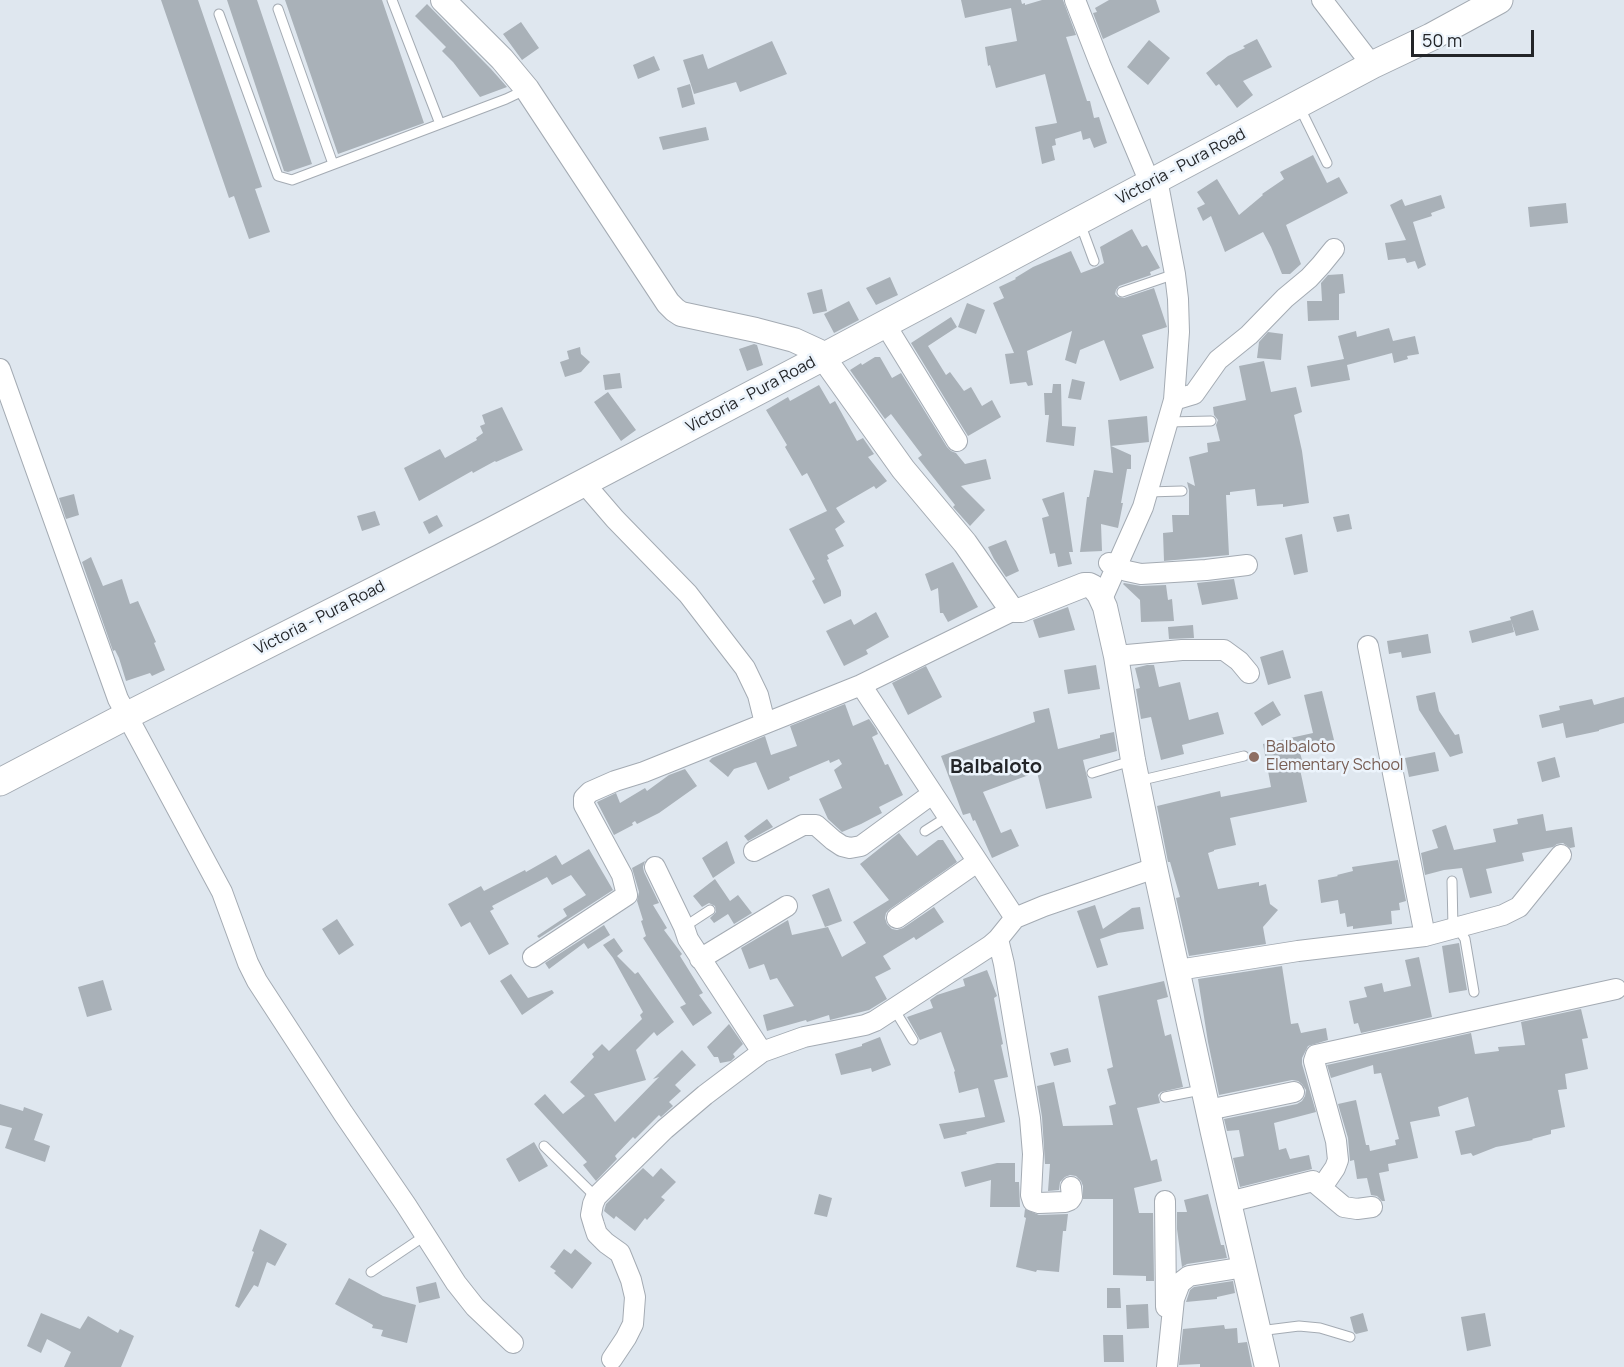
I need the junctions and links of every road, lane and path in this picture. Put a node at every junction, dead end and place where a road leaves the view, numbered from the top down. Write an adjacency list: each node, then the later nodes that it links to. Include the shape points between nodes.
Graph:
1 (392, 0): 11 (lane)
2 (443, 0): 9 (street)
3 (1075, 0): 14 (street)
4 (1322, 0): 8 (street)
5 (1498, 0): 8 (main road, Victoria - Pura Road, via 1431,38)
6 (278, 9): 13 (lane)
7 (219, 14): 13 (lane, via 278,176 292,180)
8 (1372, 65): 10 (main road, Victoria - Pura Road)
9 (527, 89): 11 (lane); 21 (street, via 675,310 794,340)
10 (1298, 104): 12 (lane); 14 (main road, Victoria - Pura Road)
11 (440, 124): 13 (lane)
12 (1327, 163)
13 (333, 164)
14 (1154, 181): 15 (main road, Victoria - Pura Road); 18 (street)
15 (1079, 220): 17 (lane); 20 (main road, Victoria - Pura Road)
16 (1334, 249): 23 (street, via 1309,278 1218,360 1194,394)
17 (1094, 261)
18 (1175, 274): 19 (lane); 23 (street, via 1179,332)
19 (1122, 292)
20 (885, 324): 21 (main road, Victoria - Pura Road); 26 (street)
21 (823, 357): 27 (main road, Victoria - Pura Road); 33 (street, via 903,469)
22 (0, 369): 38 (street)
23 (1174, 400): 25 (street)
24 (1211, 421): 25 (lane)
25 (1168, 422): 29 (street)
26 (957, 441)
27 (584, 483): 38 (main road, Victoria - Pura Road); 39 (street, via 688,594 745,668)
28 (1182, 491): 29 (lane)
29 (1148, 492): 30 (street)
30 (1115, 562): 31 (street, via 1141,574); 32 (street)
31 (1246, 565)
32 (1093, 592): 33 (street); 35 (street)
33 (1014, 610): 37 (street)
34 (1368, 646): 59 (street)
35 (1116, 656): 36 (street, via 1224,650); 41 (street)
36 (1250, 673)
37 (861, 685): 39 (street); 44 (street)
38 (126, 716): 43 (main road, Victoria - Pura Road); 79 (street, via 222,892 257,981)
39 (765, 723): 61 (street, via 615,781 584,798 584,805 622,875 627,895)
40 (1244, 756): 41 (lane)
41 (1135, 771): 42 (lane); 51 (street)
42 (1092, 773)
43 (0, 782)
44 (932, 794): 45 (street); 47 (street, via 861,846 842,846 816,825 803,825)
45 (947, 817): 46 (lane); 49 (street)
46 (925, 831)
47 (754, 851)
48 (1561, 855): 58 (street, via 1519,908)
49 (977, 862): 55 (street); 56 (street)
50 (655, 867): 57 (street)
51 (1155, 868): 56 (street); 63 (street)
52 (1452, 881): 58 (lane)
53 (787, 906): 62 (street)
54 (710, 910): 57 (lane)
55 (897, 918)
56 (1015, 918): 60 (street)
57 (684, 927): 62 (street)
58 (1455, 927): 59 (street); 65 (lane, via 1465,939)
59 (1425, 936): 63 (street)
60 (998, 939): 66 (street); 73 (street, via 1030,1118 1031,1195 1039,1203 1065,1202 1072,1197)
61 (533, 957)
62 (700, 959): 68 (street)
63 (1178, 970): 71 (street)
64 (1616, 989): 74 (street, via 1316,1055 1314,1062 1338,1161)
65 (1474, 992)
66 (894, 1009): 67 (lane); 68 (street, via 865,1025 804,1037)
67 (913, 1040)
68 (762, 1052): 75 (street, via 665,1129)
69 (1294, 1092): 71 (street)
70 (1165, 1097): 71 (lane)
71 (1206, 1100): 77 (street)
72 (544, 1146): 75 (lane)
73 (1071, 1187)
74 (1322, 1187): 77 (street, via 1313,1181); 78 (street, via 1344,1207)
75 (596, 1197): 86 (street, via 591,1215 597,1234 620,1253 635,1297 633,1324)
76 (1165, 1201): 85 (street)
77 (1229, 1202): 80 (street)
78 (1372, 1207)
79 (426, 1235): 81 (lane); 84 (street, via 466,1297)
80 (1245, 1267): 82 (street); 85 (street, via 1189,1276 1180,1283 1174,1299)
81 (371, 1272)
82 (1259, 1331): 83 (lane, via 1299,1326); 87 (street)
83 (1350, 1337)
84 (513, 1343)
85 (1168, 1358)
86 (612, 1359)
87 (1267, 1367)

